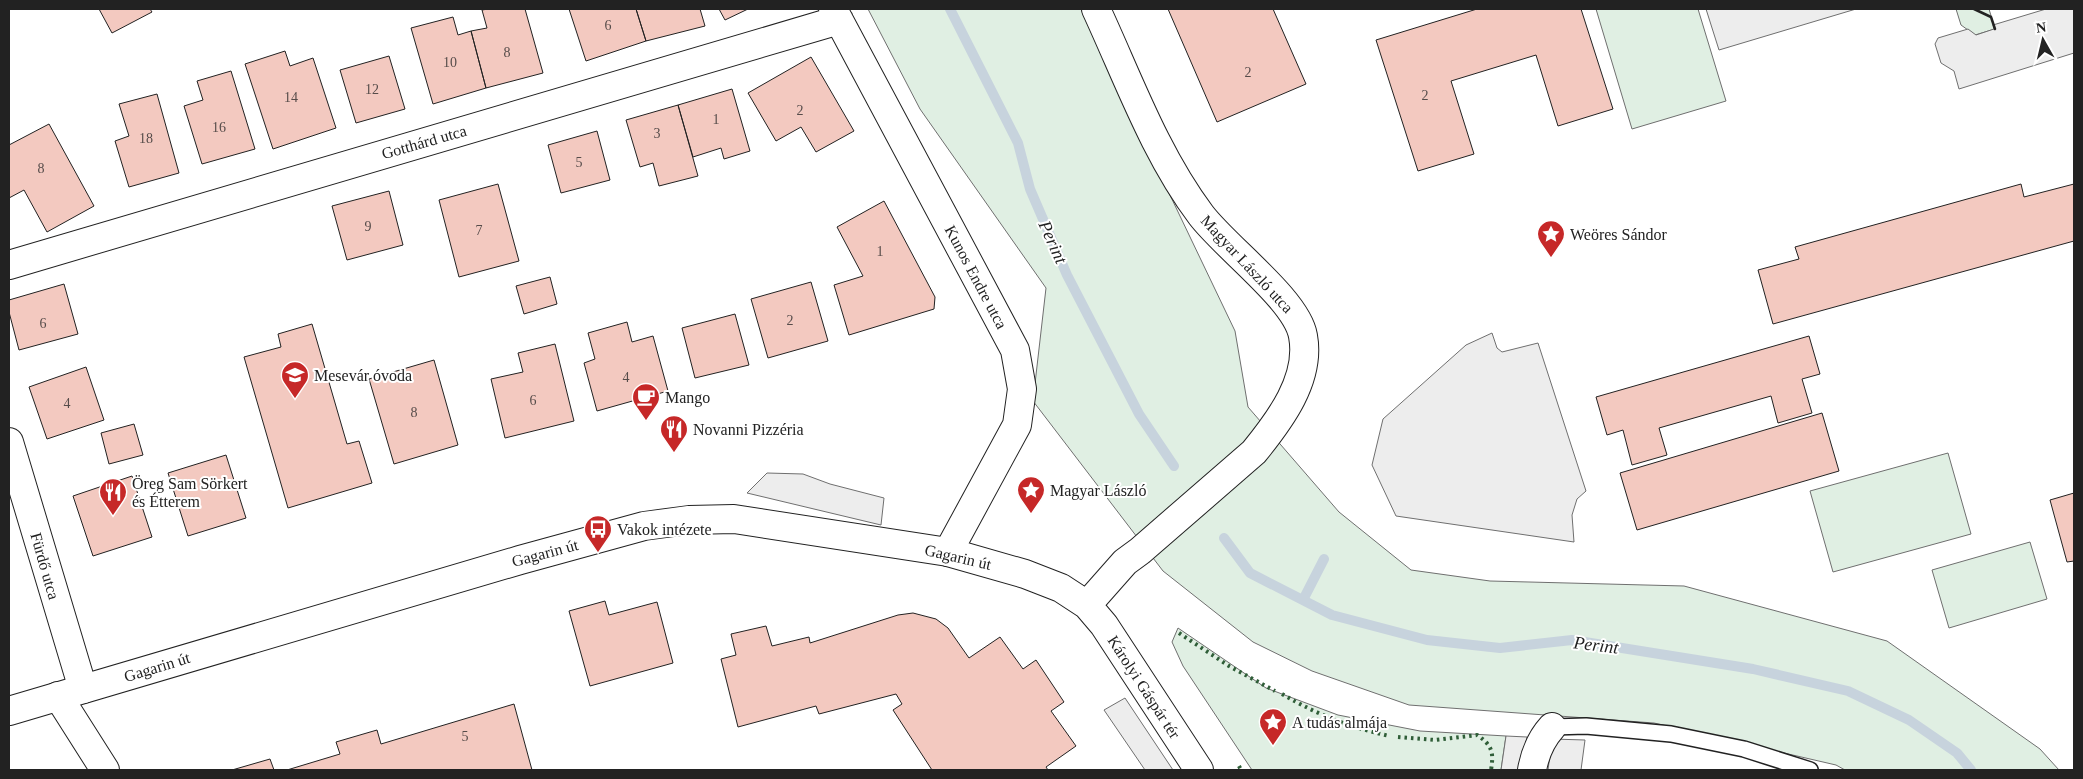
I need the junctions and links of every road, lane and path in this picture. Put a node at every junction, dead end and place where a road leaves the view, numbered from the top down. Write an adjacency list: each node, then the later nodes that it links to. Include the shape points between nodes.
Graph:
1 (1096, 9): 6 (street, Magyar László utca, via 1156,140 1190,200 1214,230 1285,302 1301,328 1304,358 1300,380 1288,404 1254,452 1125,562)
2 (836, 14): 3 (street, Gotthárd utca); 5 (street, Kunos Endre utca, via 1015,350 1022,389 1017,425)
3 (9, 264)
4 (9, 442): 7 (street, Fürdő utca)
5 (948, 552): 6 (street, Gagarin út, via 1043,581); 7 (street, Gagarin út, via 734,519 644,526 511,562)
6 (1087, 604): 11 (street, Károlyi Gáspár tér)
7 (70, 693): 8 (street, Gagarin út); 10 (street, Fürdő utca)
8 (9, 711)
9 (1552, 727): 12 (street, via 1537,751); 13 (lane, via 1586,726 1671,734 1744,749)
10 (105, 770)
11 (1199, 770)
12 (1532, 770)
13 (1810, 770)

